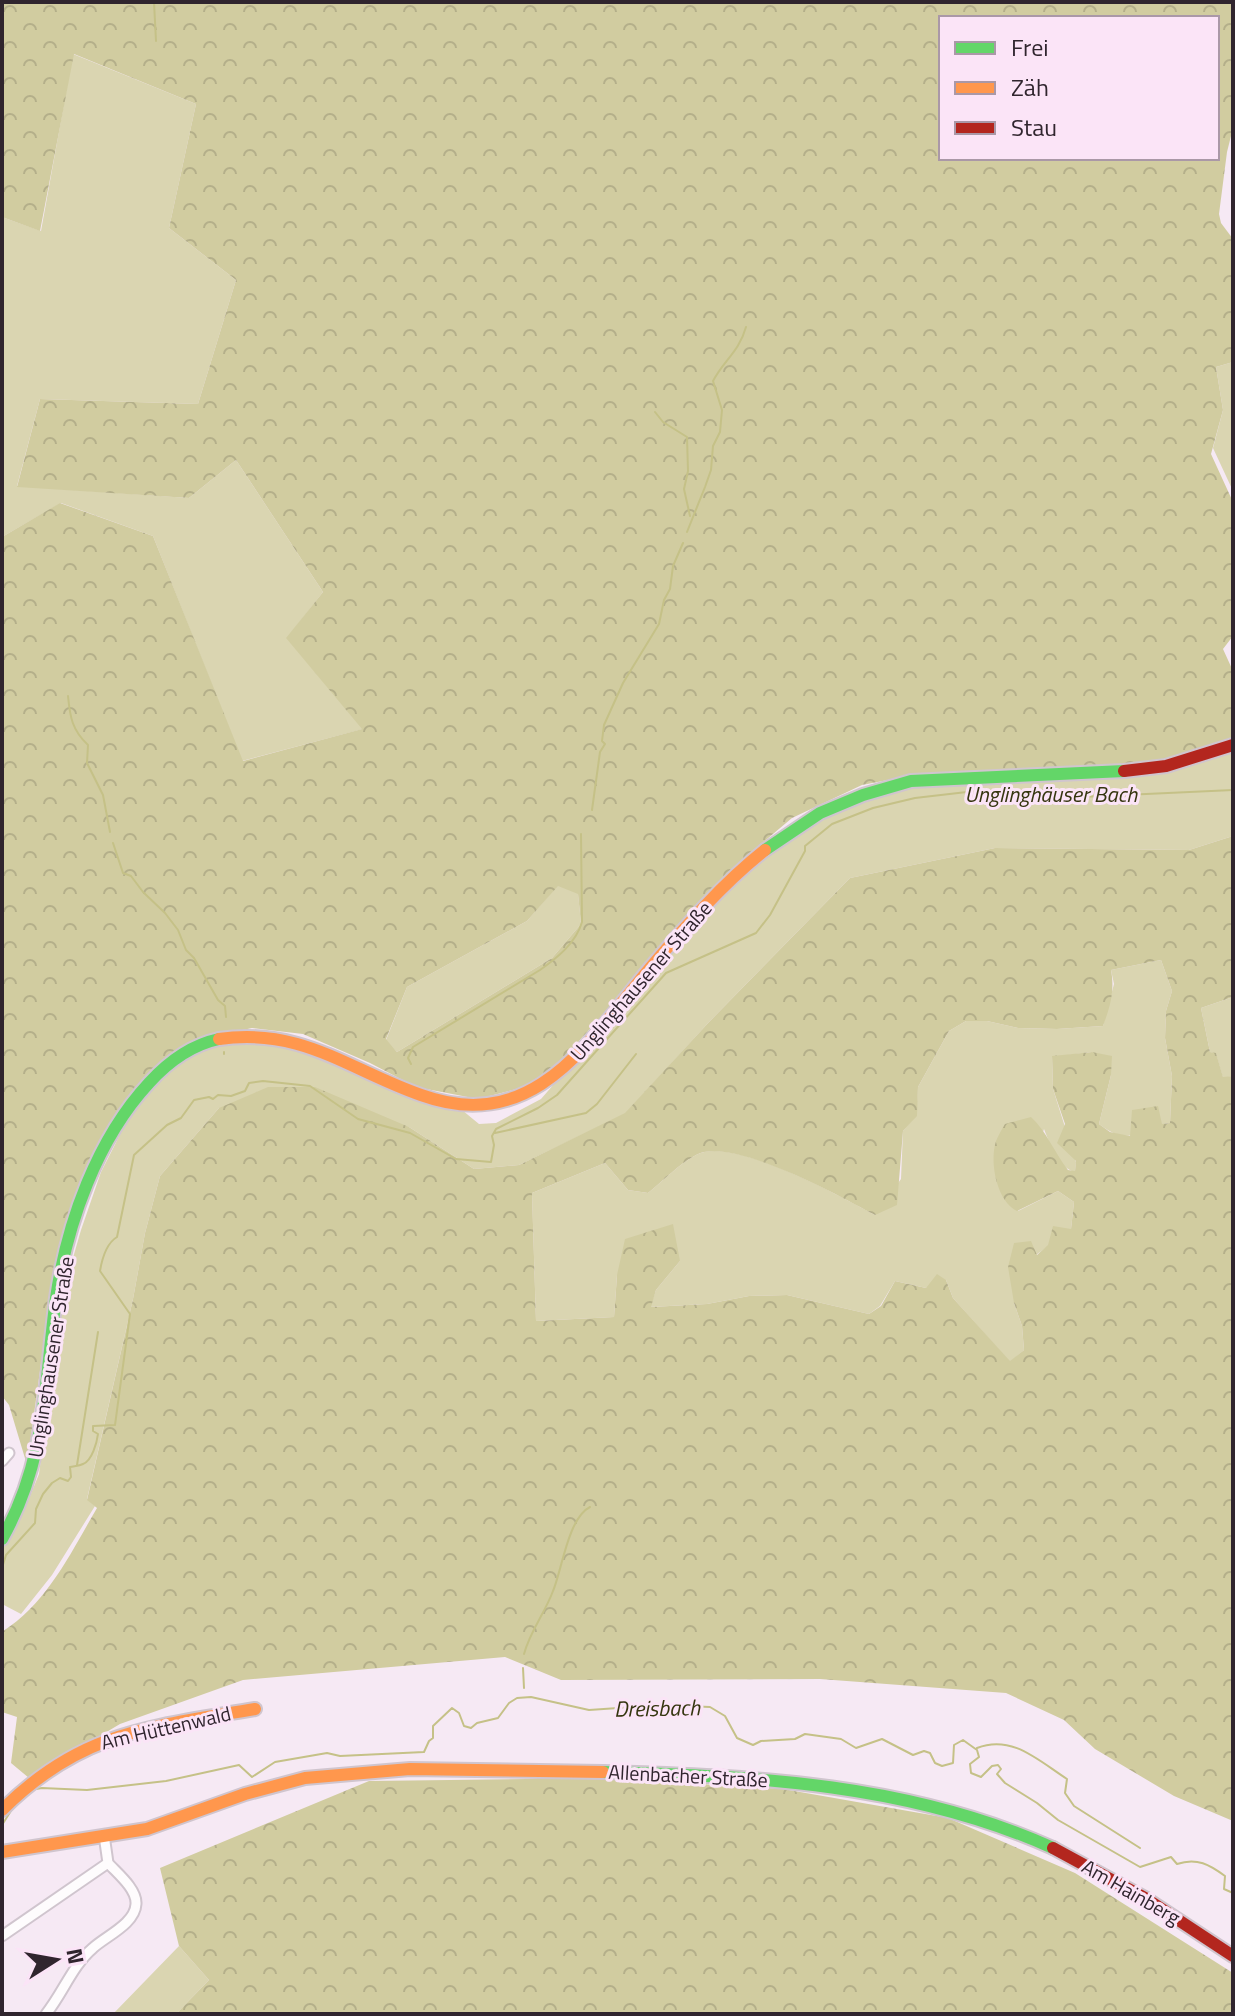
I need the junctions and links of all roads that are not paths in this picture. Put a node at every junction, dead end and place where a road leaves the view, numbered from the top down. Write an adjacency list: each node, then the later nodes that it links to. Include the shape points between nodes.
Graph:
1 (1233, 745): 2 (main road, Unglinghausener Straße, via 1131,771 911,781 819,812 774,841 712,898 570,1064 527,1094 501,1102 473,1105 418,1095 309,1044 283,1038 231,1037 176,1057 127,1111 81,1204 57,1292 35,1467)
2 (2, 1539)
3 (255, 1709): 4 (main road, Am Hüttenwald, via 89,1746 38,1778)
4 (2, 1810)
5 (104, 1835): 6 (main road, Allenbacher Straße, via 167,1823 304,1778 453,1768 663,1774 841,1788 921,1803); 7 (main road, Allenbacher Straße); 8 (street)
6 (1024, 1836): 10 (main road, Am Hainberg, via 1143,1898)
7 (2, 1852)
8 (108, 1863): 9 (street); 11 (street, via 134,1894 133,1912 83,1957)
9 (2, 1936)
10 (1233, 1956)
11 (46, 2014)

